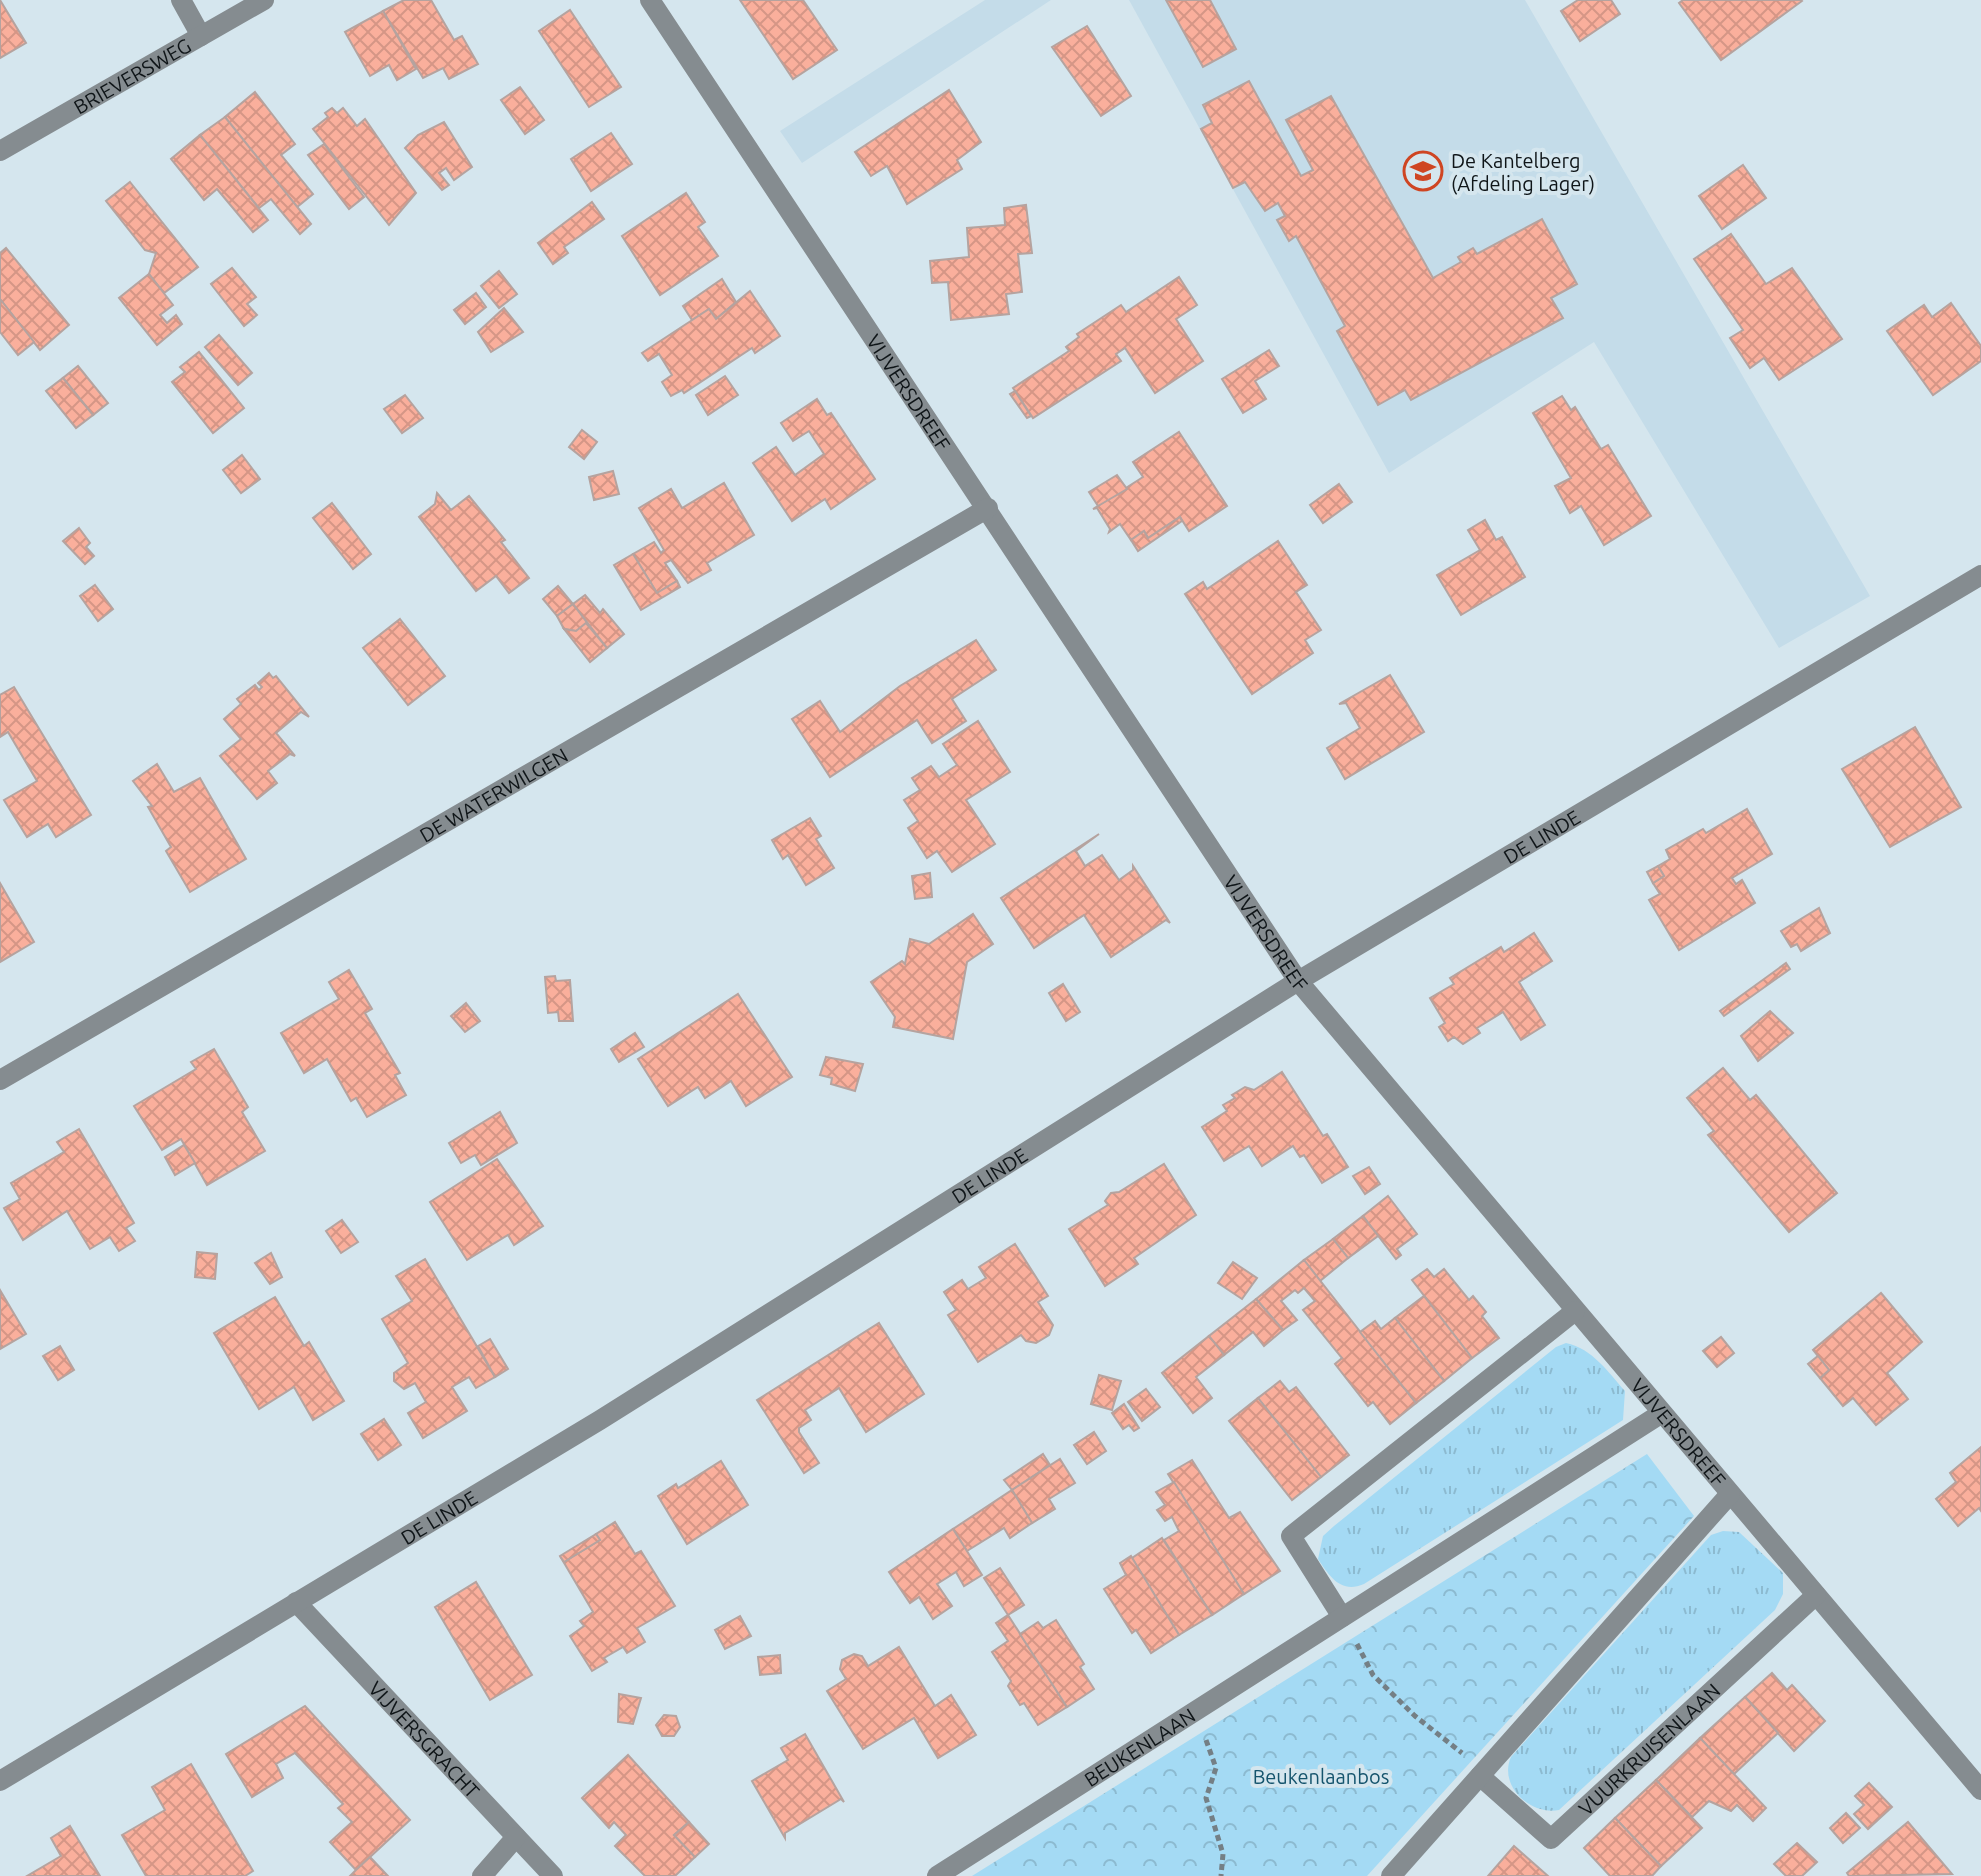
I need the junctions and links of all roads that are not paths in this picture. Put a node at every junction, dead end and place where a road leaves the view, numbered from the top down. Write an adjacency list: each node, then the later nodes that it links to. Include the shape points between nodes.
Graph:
1 (181, 0): 4 (street)
2 (264, 0): 4 (street, BRIEVERSWEG)
3 (650, 0): 6 (street, VIJVERSDREEF)
4 (201, 36): 5 (street, BRIEVERSWEG)
5 (0, 151)
6 (988, 508): 8 (street, VIJVERSDREEF); 9 (street, DE WATERWILGEN)
7 (1981, 575): 8 (street, DE LINDE)
8 (1298, 981): 10 (street, VIJVERSDREEF); 14 (street, DE LINDE, via 600,1420)
9 (0, 1080)
10 (1575, 1311): 11 (street, VIJVERSDREEF); 15 (street, via 1291,1536)
11 (1662, 1413): 12 (street, VIJVERSDREEF); 15 (street, BEUKENLAAN)
12 (1730, 1494): 13 (street, VIJVERSDREEF); 16 (street)
13 (1816, 1595): 16 (street, VUURKRUISENLAAN, via 1551,1839); 18 (street, VIJVERSDREEF)
14 (296, 1602): 17 (street, DE LINDE); 19 (street, VIJVERSGRACHT)
15 (1342, 1617): 22 (street, BEUKENLAAN)
16 (1480, 1776): 23 (street)
17 (0, 1781)
18 (1981, 1790)
19 (516, 1837): 20 (street); 21 (street, VIJVERSGRACHT)
20 (482, 1876)
21 (553, 1876)
22 (937, 1876)
23 (1391, 1876)

